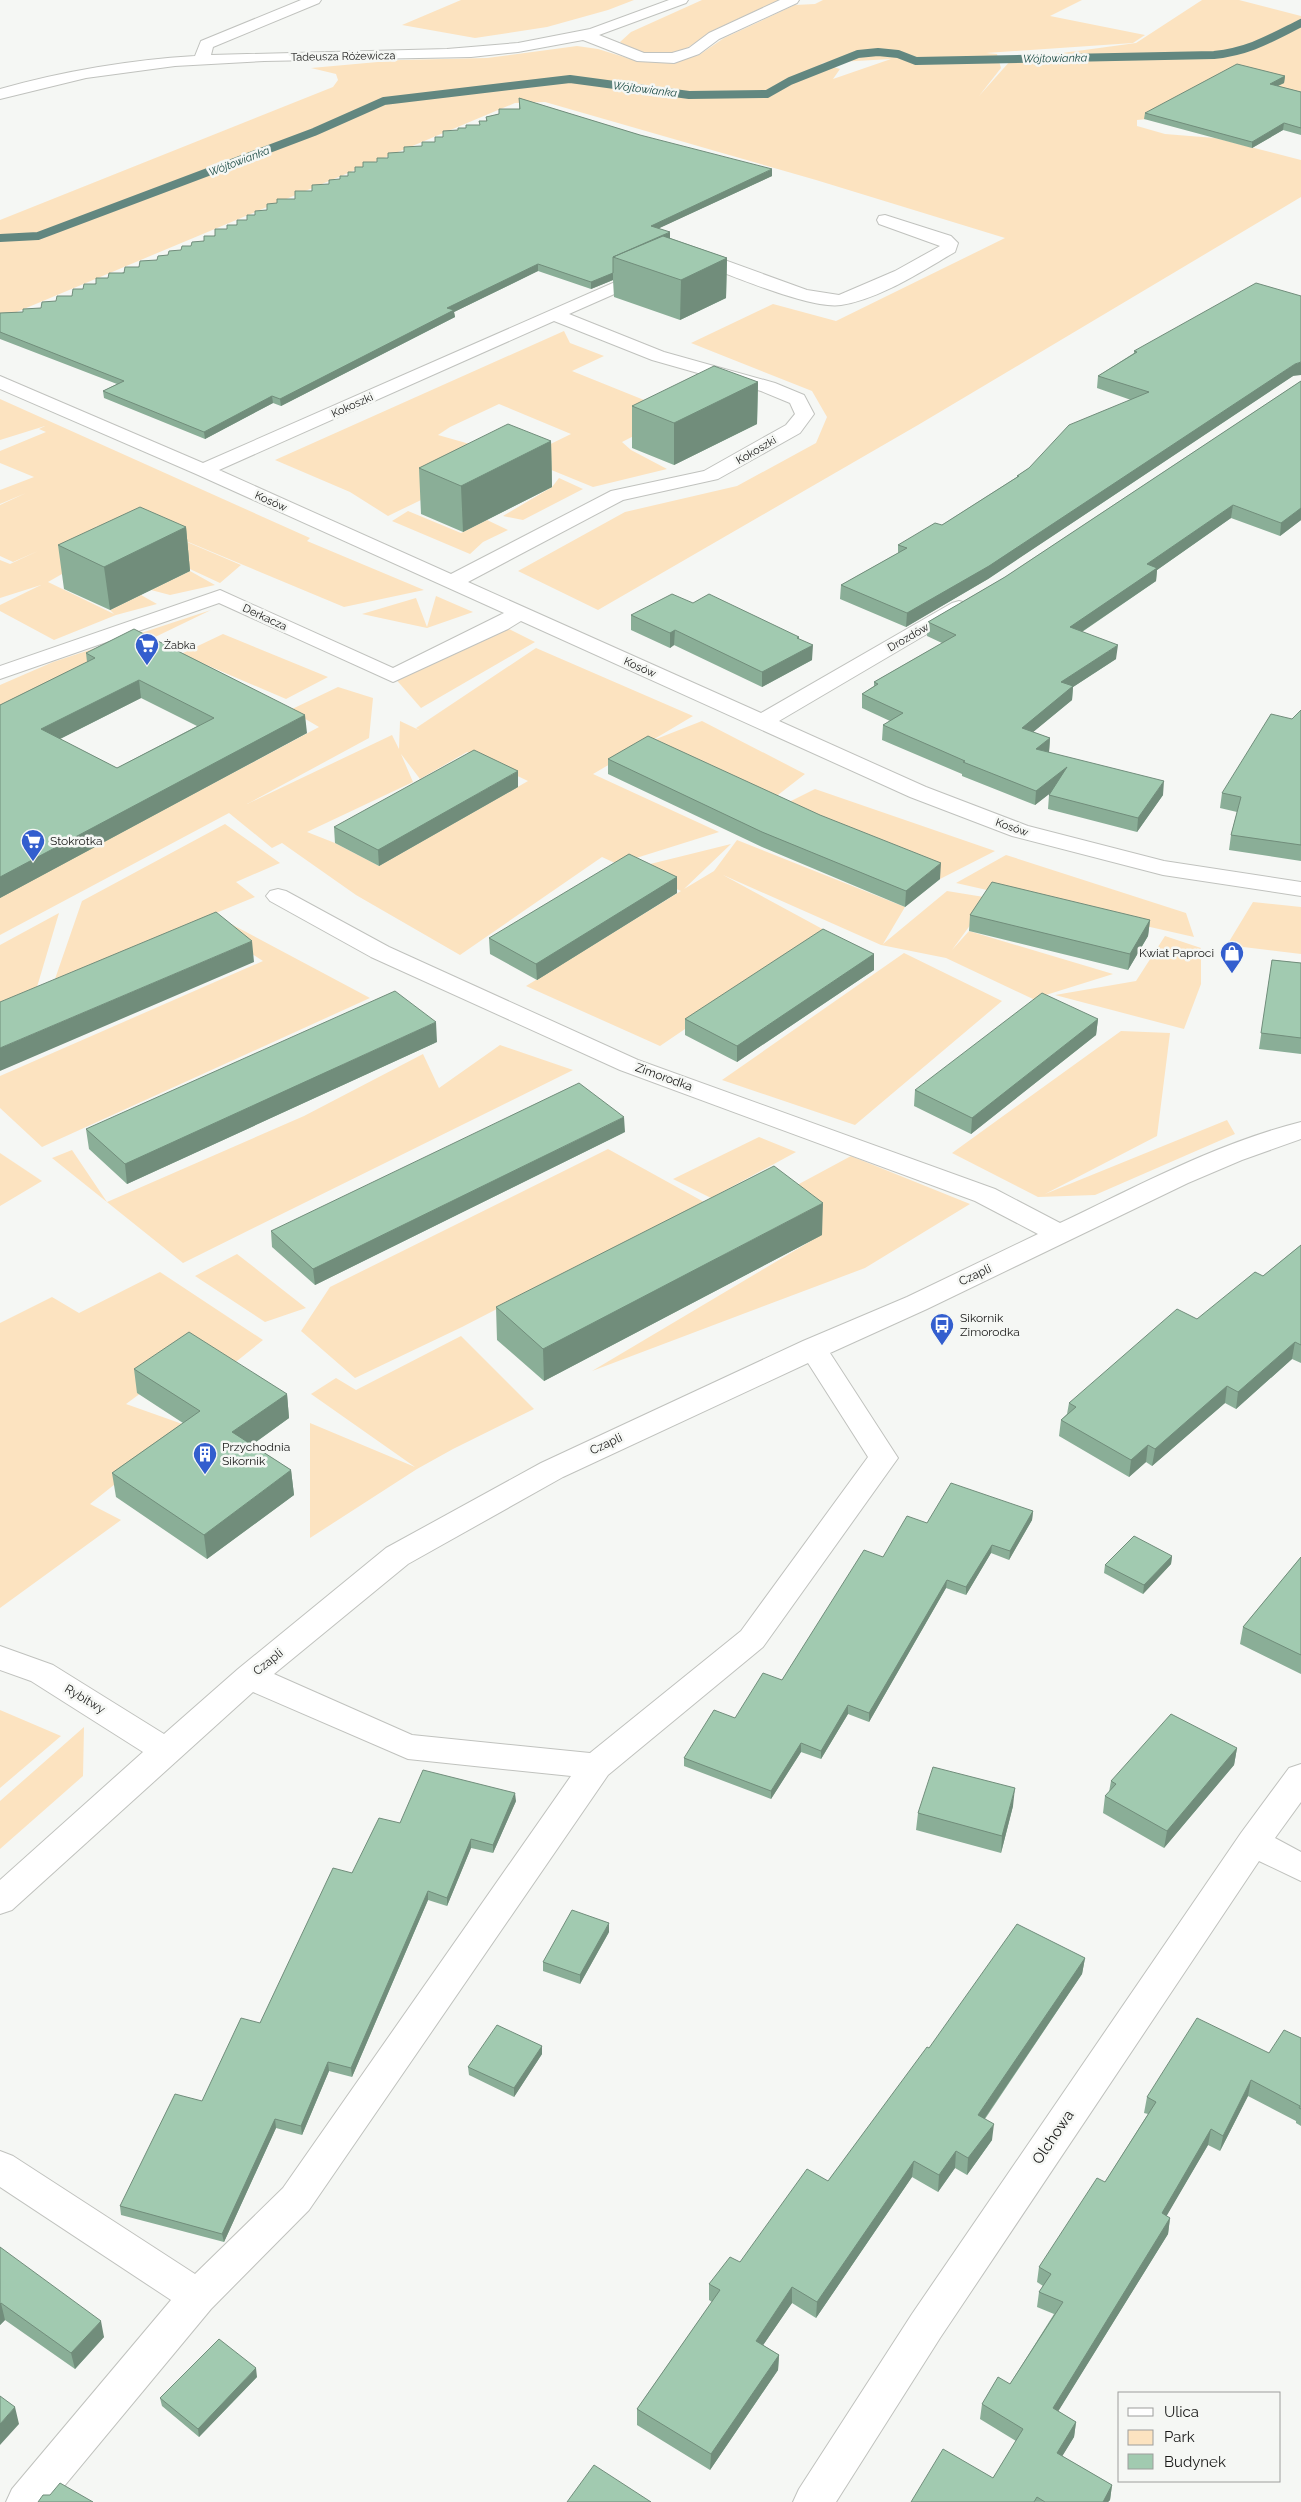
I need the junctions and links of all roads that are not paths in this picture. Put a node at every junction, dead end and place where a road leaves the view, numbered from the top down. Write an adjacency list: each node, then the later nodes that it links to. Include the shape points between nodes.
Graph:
1 (314, 0): 5 (street, via 206,44)
2 (681, 0): 4 (street, Tadeusza Różewicza, via 642,18)
3 (792, 0): 4 (street, via 714,36 694,51 674,58 642,58)
4 (584, 36): 5 (street, Tadeusza Różewicza, via 462,52)
5 (202, 60): 6 (street, Tadeusza Różewicza, via 78,75)
6 (0, 94)
7 (885, 220): 8 (street, Kokoszki, via 945,240 949,248 901,275 839,300 804,295 692,254)
8 (556, 315): 10 (street, Kokoszki); 11 (street, Kokoszki, via 658,356 768,387 797,399 805,414 792,429 711,475 618,495)
9 (0, 382): 10 (street, Kosów)
10 (203, 470): 11 (street, Kosów)
11 (452, 582): 13 (street, Kosów)
12 (979, 595): 15 (street, Drozdów)
13 (519, 613): 14 (street, Derkacza, via 501,625 393,676 220,596); 15 (street, Kosów)
14 (0, 673)
15 (762, 722): 16 (street, Kosów, via 918,792 1020,831 1163,868)
16 (1301, 889)
17 (278, 896): 19 (street, Zimorodka, via 380,952 629,1065 984,1195)
18 (1301, 1130): 19 (street, Czapli, via 1179,1177)
19 (1060, 1235): 20 (street, Czapli)
20 (813, 1348): 22 (street, Czapli, via 552,1470 396,1556); 24 (street, via 883,1458 752,1639)
21 (0, 1658): 23 (street, Rybitwy, via 42,1673)
22 (249, 1677): 23 (street, Czapli); 24 (street, via 408,1747)
23 (165, 1750): 28 (street, Czapli)
24 (596, 1766): 30 (street, via 296,2199)
25 (1301, 1778): 26 (street, Olchowa)
26 (1253, 1842): 27 (street); 32 (street, Olchowa, via 926,2326)
27 (1301, 1868)
28 (0, 1900)
29 (0, 2166): 30 (street)
30 (198, 2298): 31 (street)
31 (26, 2502)
32 (813, 2502)

